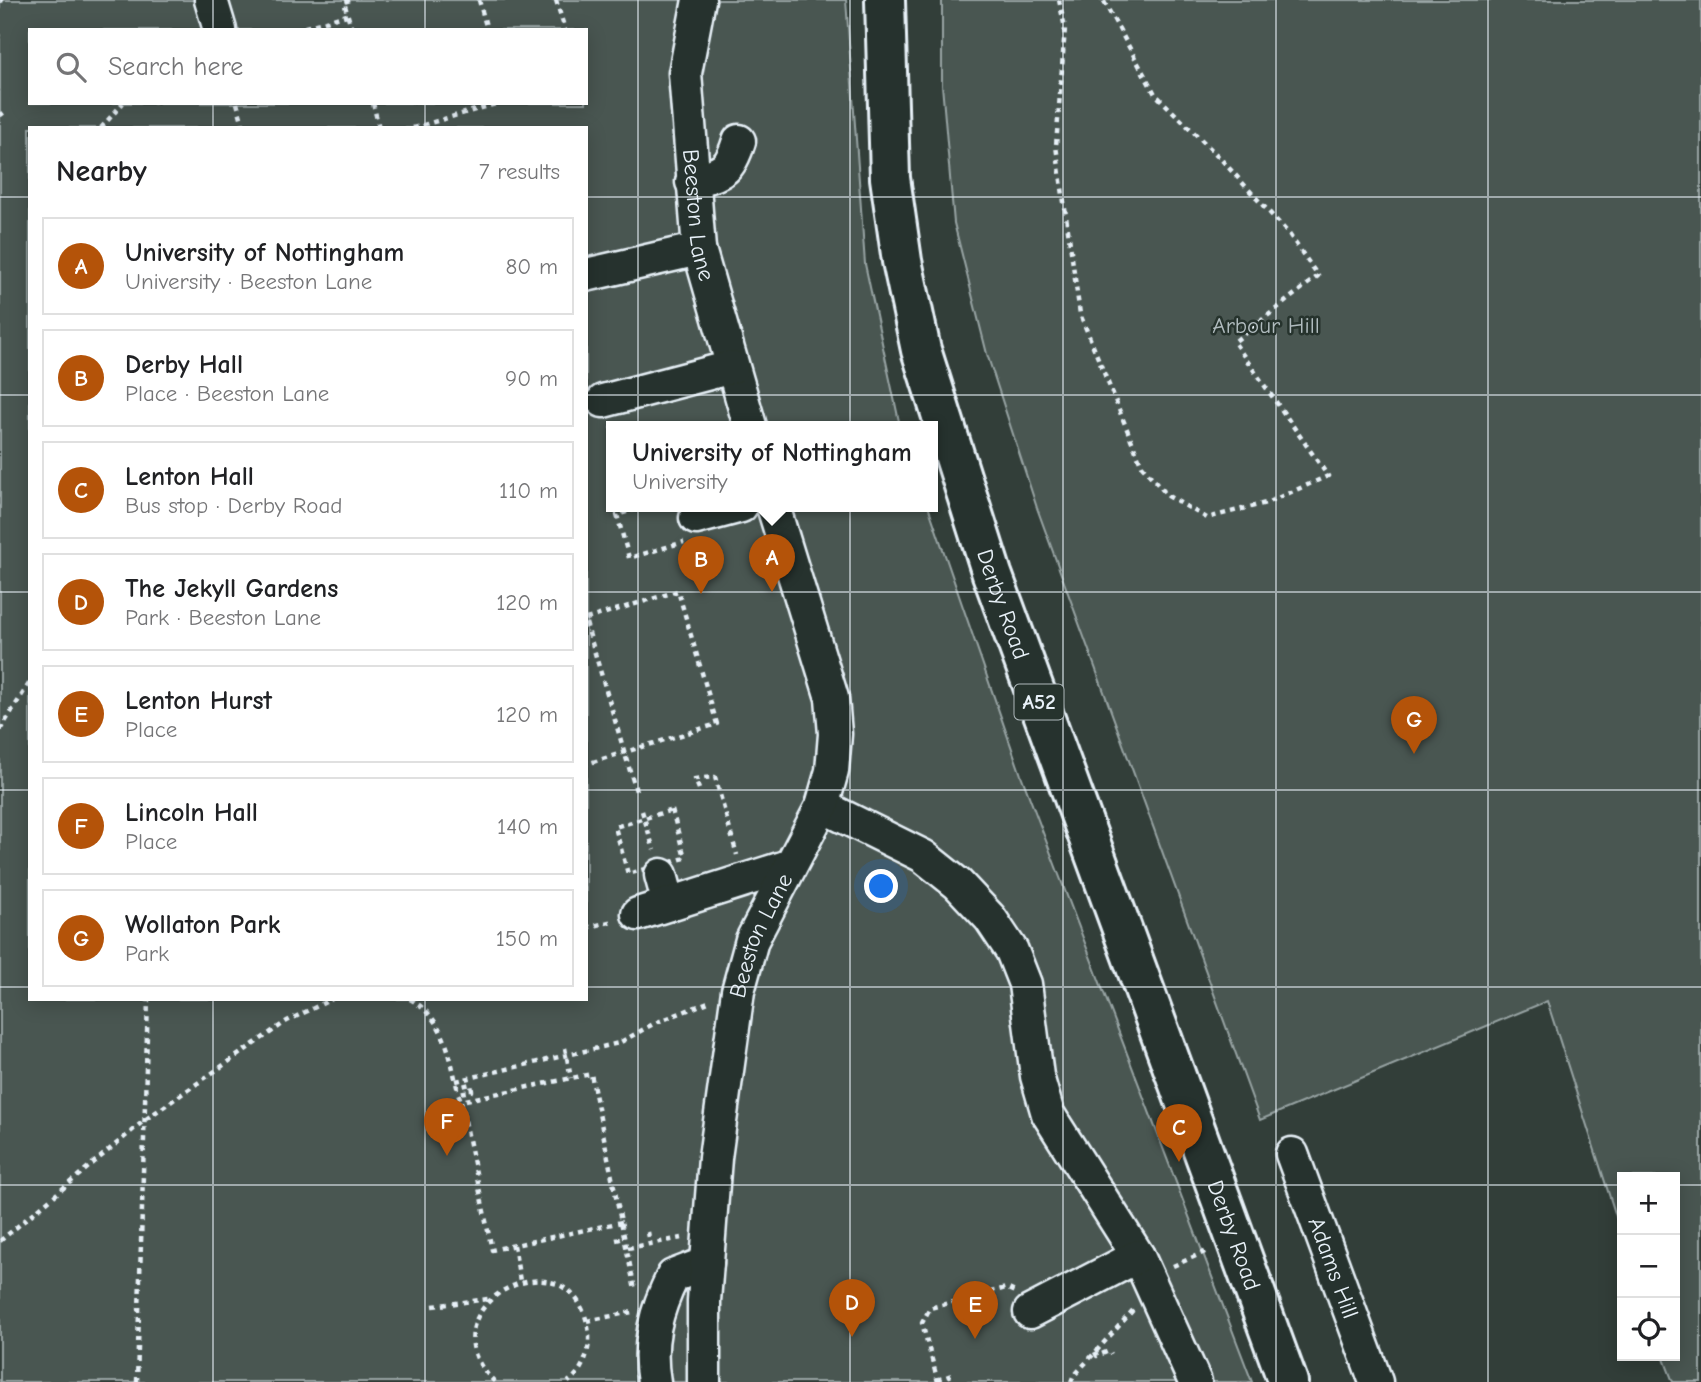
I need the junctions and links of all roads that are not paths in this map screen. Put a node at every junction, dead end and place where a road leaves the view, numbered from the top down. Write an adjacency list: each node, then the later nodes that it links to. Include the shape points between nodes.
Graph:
1 (211, 0): 4 (street)
2 (699, 0): 6 (street, Beeston Lane, via 685,73)
3 (886, 0): 25 (highway, Derby Road / A52, via 890,178 920,350 992,574)
4 (219, 28)
5 (739, 141): 6 (street, via 725,171)
6 (692, 182): 7 (street, Beeston Lane)
7 (699, 249): 8 (street); 9 (street, Beeston Lane)
8 (588, 275)
9 (732, 367): 10 (street); 11 (street, Beeston Lane)
10 (603, 401)
11 (748, 421)
12 (729, 512): 14 (street)
13 (775, 512): 15 (street, Beeston Lane, via 832,698 832,771)
14 (696, 528)
15 (822, 806): 16 (street, Beeston Lane); 20 (street, via 923,856 990,918 1012,951 1025,984 1037,1076 1048,1114)
16 (789, 866): 17 (street, via 663,881); 19 (street, Beeston Lane, via 752,940 738,991)
17 (638, 914)
18 (1292, 1154): 26 (street, Adams Hill)
19 (708, 1248): 22 (street, via 646,1300 653,1327); 23 (street, Beeston Lane)
20 (1138, 1256): 21 (street); 24 (street)
21 (1030, 1312)
22 (654, 1382)
23 (704, 1382)
24 (1195, 1382)
25 (1288, 1382)
26 (1376, 1382)

